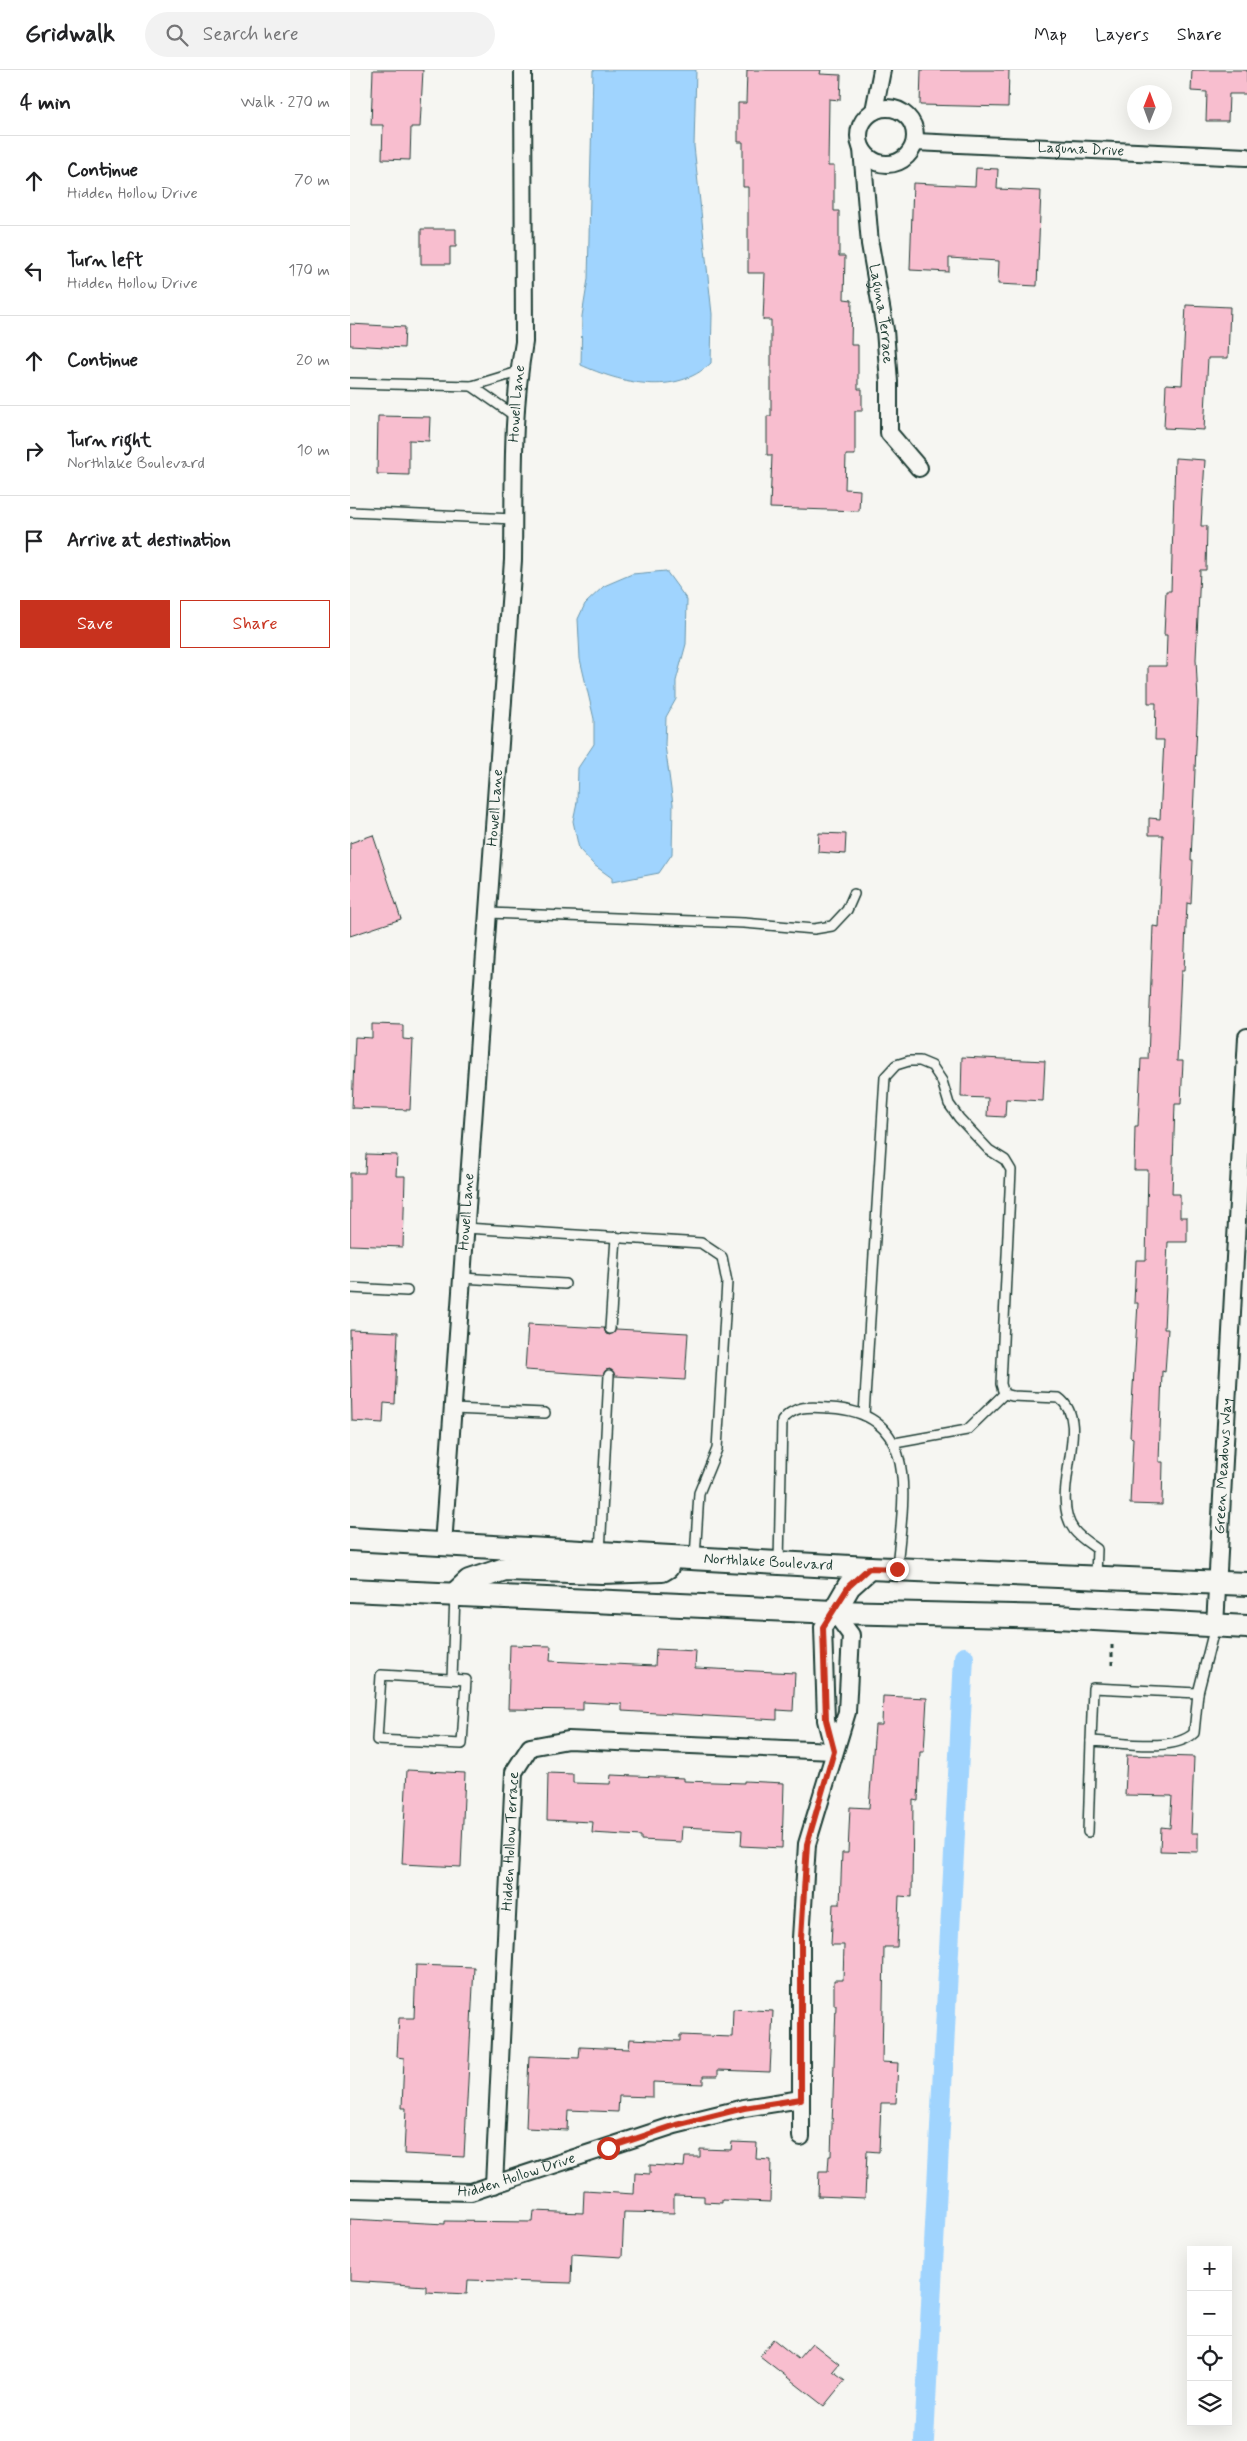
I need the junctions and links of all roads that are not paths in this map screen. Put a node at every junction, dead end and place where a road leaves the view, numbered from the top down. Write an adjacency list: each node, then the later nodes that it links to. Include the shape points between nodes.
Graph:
1 (523, 70): 7 (street, Howell Lane, via 524,342)
2 (882, 70): 3 (street, Laguna Terrace)
3 (874, 111): 4 (street, via 883,108 901,110 913,124); 5 (street, Laguna Terrace, via 861,125)
4 (915, 142): 5 (street, via 906,157 889,164 871,159); 6 (street, Laguna Drive)
5 (862, 149): 11 (street, Laguna Terrace, via 870,244 886,330 889,433)
6 (1247, 157)
7 (518, 372): 9 (lane); 10 (street, Howell Lane)
8 (350, 383): 9 (lane)
9 (472, 386): 10 (lane)
10 (515, 416): 13 (street, Howell Lane)
11 (919, 468)
12 (350, 512): 13 (lane)
13 (514, 518): 15 (street, Howell Lane)
14 (854, 894): 15 (lane, via 832,926 814,929)
15 (488, 913): 17 (street, Howell Lane)
16 (1247, 1038): 38 (street, Green Meadows Way)
17 (466, 1228): 18 (lane); 19 (street, Howell Lane)
18 (616, 1238): 23 (lane); 33 (lane, via 701,1242 722,1257 726,1282 717,1449 699,1493)
19 (462, 1278): 20 (lane); 26 (street, Howell Lane)
20 (565, 1284)
21 (350, 1288): 22 (lane)
22 (407, 1291)
23 (610, 1329)
24 (608, 1375): 32 (lane)
25 (1004, 1394): 28 (lane, via 1000,1376 1010,1170 1005,1160 989,1150 959,1118 932,1066 908,1061 896,1065 885,1077); 29 (lane, via 967,1430); 37 (lane, via 1059,1398 1067,1407 1072,1425 1065,1507 1073,1529 1097,1550)
26 (453, 1409): 27 (lane); 31 (street, Howell Lane)
27 (545, 1413)
28 (864, 1415): 29 (lane, via 883,1426); 34 (lane, via 806,1407 796,1408 782,1421)
29 (895, 1443): 36 (lane, via 901,1461 902,1494)
30 (350, 1539): 31 (main road, Northlake Boulevard)
31 (443, 1545): 32 (main road, Northlake Boulevard)
32 (600, 1553): 33 (main road, Northlake Boulevard)
33 (692, 1558): 34 (main road, Northlake Boulevard); 41 (main road, via 662,1570 505,1569 469,1581)
34 (779, 1563): 35 (main road, Northlake Boulevard)
35 (869, 1568): 36 (main road, Northlake Boulevard); 42 (main road, via 849,1586)
36 (897, 1569): 37 (main road, Northlake Boulevard)
37 (1096, 1577): 38 (main road, Northlake Boulevard)
38 (1217, 1582): 39 (main road, Northlake Boulevard); 43 (street, Green Meadows Way)
39 (1247, 1584)
40 (350, 1590): 41 (main road)
41 (455, 1594): 42 (main road); 45 (lane)
42 (834, 1612): 43 (main road); 48 (street, via 823,1627 826,1720); 48 (street, via 850,1635 846,1712)
43 (1215, 1626): 44 (main road); 46 (lane)
44 (1247, 1627)
45 (452, 1679): 45 (lane, via 381,1675 378,1740 462,1744 466,1680)
46 (1198, 1693): 47 (lane, via 1194,1733 1188,1739 1168,1744); 47 (lane, via 1093,1688)
47 (1091, 1741): 49 (lane)
48 (834, 1751): 50 (street, via 807,1844 801,1938); 52 (street, Hidden Hollow Terrace, via 568,1740 530,1747 514,1772)
49 (1088, 1832)
50 (801, 2099): 51 (street); 52 (street, Hidden Hollow Drive, via 744,2108 676,2125)
51 (801, 2137)
52 (494, 2185): 53 (street, Hidden Hollow Drive, via 471,2192)
53 (350, 2189)

